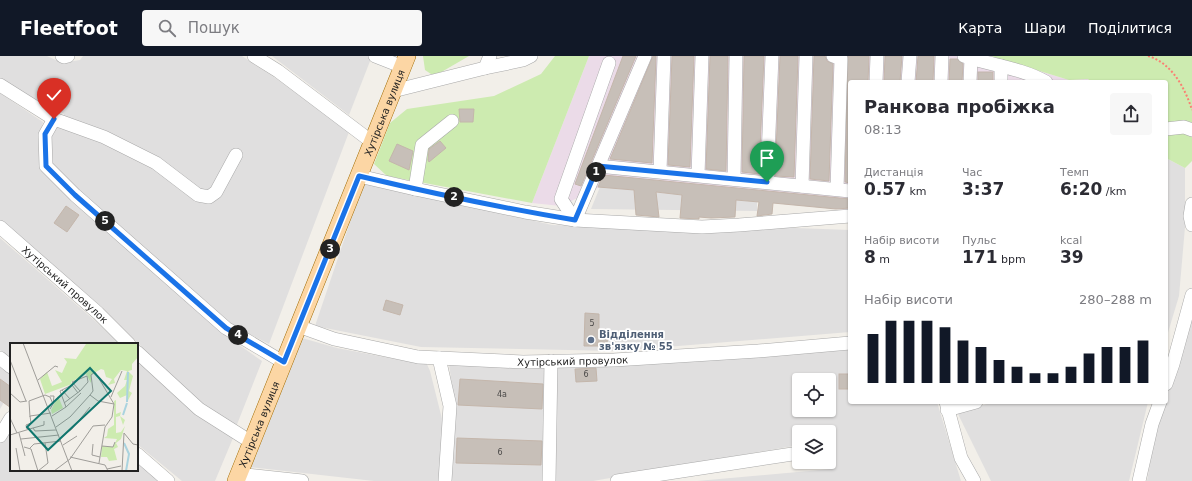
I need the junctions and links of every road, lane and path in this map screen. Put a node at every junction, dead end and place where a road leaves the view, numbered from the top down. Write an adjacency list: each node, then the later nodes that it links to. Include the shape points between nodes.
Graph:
1 (62, 56): 2 (street)
2 (68, 56)
3 (254, 56): 36 (street)
4 (375, 56): 19 (street)
5 (490, 56): 22 (street)
6 (531, 56): 22 (street)
7 (645, 56): 38 (street)
8 (664, 56): 39 (street)
9 (702, 56): 40 (street)
10 (736, 56): 42 (street)
11 (772, 56): 43 (street)
12 (806, 56): 44 (street)
13 (833, 56): 46 (street, via 841,59)
14 (877, 56): 23 (street)
15 (910, 56): 24 (street)
16 (942, 56): 25 (street)
17 (1148, 56): 31 (path, via 1166,66 1177,77)
18 (967, 57): 21 (street); 26 (street)
19 (405, 61): 30 (main road, Хутірська вулиця)
20 (609, 63): 49 (street, via 561,199)
21 (1001, 66): 27 (street); 28 (street)
22 (485, 68): 30 (street)
23 (876, 80)
24 (908, 80)
25 (941, 80)
26 (970, 80)
27 (1001, 80)
28 (1040, 80)
29 (0, 85): 32 (street)
30 (393, 91): 36 (main road, Хутірська вулиця)
31 (1192, 110)
32 (54, 119): 37 (street, via 104,138 156,164 198,195 209,196 216,192); 60 (street, via 45,134 46,166 75,195 226,328)
33 (452, 121): 45 (street, via 422,145)
34 (1168, 129): 35 (street)
35 (1192, 130)
36 (372, 142): 41 (main road, Хутірська вулиця)
37 (236, 155)
38 (598, 166): 39 (street); 49 (street)
39 (660, 172): 40 (street)
40 (698, 175): 42 (street)
41 (359, 176): 45 (street); 53 (main road, Хутірська вулиця)
42 (734, 179): 43 (street)
43 (767, 182): 44 (street)
44 (802, 186): 46 (street)
45 (415, 189): 49 (street)
46 (843, 190)
47 (1192, 204): 50 (street)
48 (848, 216): 49 (street, via 702,227)
49 (575, 220)
50 (1192, 225)
51 (0, 227): 54 (street, Хутірський провулок, via 98,313)
52 (1192, 296): 62 (street)
53 (298, 326): 58 (street, Хутірський провулок, via 334,339 418,357); 60 (main road, Хутірська вулиця)
54 (128, 343)
55 (848, 343): 59 (street, Хутірський провулок, via 614,360)
56 (138, 353): 68 (street, via 199,409)
57 (0, 358): 61 (street)
58 (439, 358): 59 (street, Хутірський провулок); 74 (street, via 450,406)
59 (551, 361): 75 (street)
60 (284, 362): 68 (main road, Хутірська вулиця)
61 (10, 366)
62 (1168, 378)
63 (962, 404): 65 (street)
64 (1159, 404): 78 (street)
65 (947, 406): 77 (street, via 961,458)
66 (10, 420): 67 (street)
67 (0, 436)
68 (251, 442): 71 (main road, Хутірська вулиця)
69 (792, 454): 76 (street)
70 (138, 455): 72 (street)
71 (237, 478): 73 (street)
72 (168, 481)
73 (302, 481)
74 (445, 481)
75 (549, 481)
76 (617, 481)
77 (974, 481)
78 (1139, 481)

